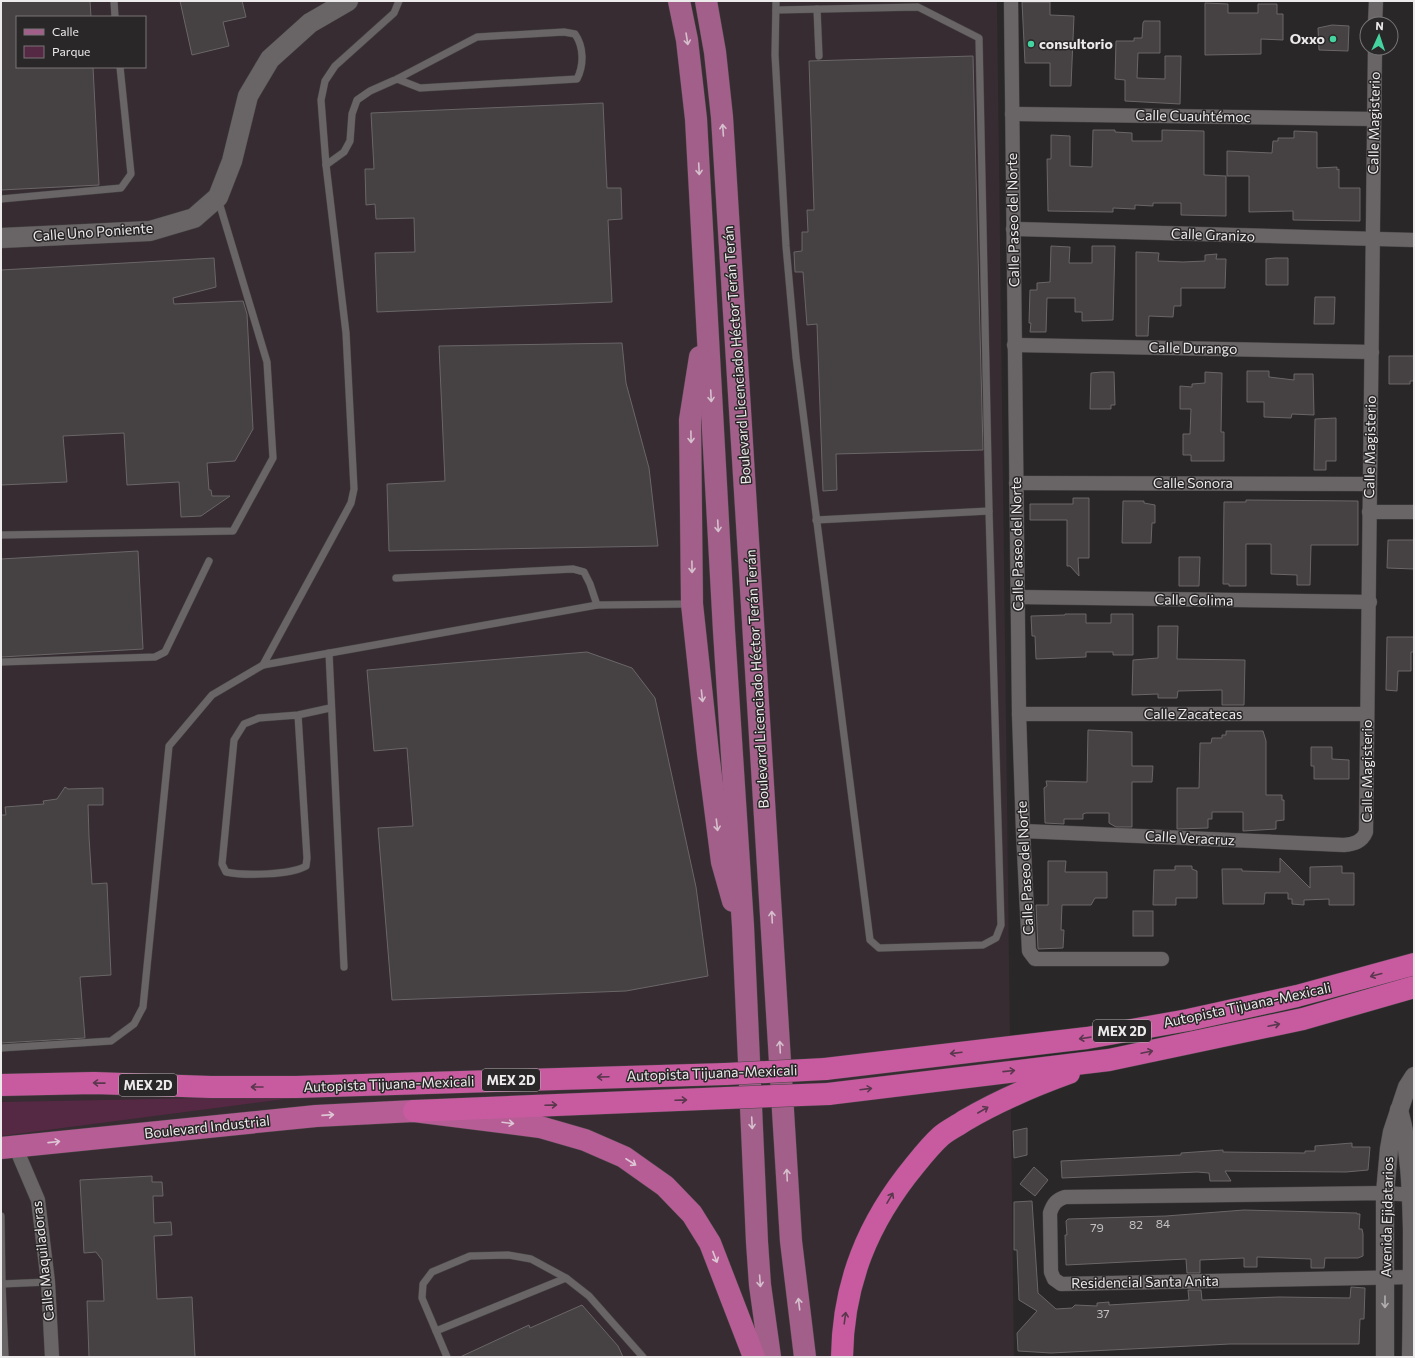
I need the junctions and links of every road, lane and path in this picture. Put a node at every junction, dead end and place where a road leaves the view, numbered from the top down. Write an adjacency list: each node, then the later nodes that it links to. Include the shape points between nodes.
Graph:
1 (114, 1): 12 (lane)
2 (348, 1): 21 (main road, Calle Uno Poniente, via 310,23 270,59 248,96 232,161)
3 (399, 1): 20 (lane, via 394,13 335,66 326,81 321,100)
4 (679, 1): 27 (main road, Boulevard Licenciado Héctor Terán Terán, one-way to 27, via 687,40 696,119)
5 (706, 1): 80 (main road, Boulevard Licenciado Héctor Terán Terán, one-way to 5, via 791,1241 722,118 715,52)
6 (776, 1): 11 (lane)
7 (1010, 1): 18 (street, Calle Paseo del Norte)
8 (1376, 1): 13 (street)
9 (857, 5): 10 (lane); 32 (lane, via 918,8 979,38)
10 (817, 9): 11 (lane); 14 (lane)
11 (776, 10): 35 (lane, via 775,55 786,246 796,357)
12 (115, 16)
13 (1375, 16)
14 (819, 56)
15 (1375, 56): 19 (street, Calle Magisterio)
16 (120, 68): 22 (lane, via 131,174 121,188)
17 (397, 79): 17 (lane, via 420,88 577,79 582,70 581,43 575,34 564,32 477,37); 20 (lane, via 370,91 358,100 352,114 350,141 344,152)
18 (1012, 114): 19 (street, Calle Cuauhtémoc); 23 (street, Calle Paseo del Norte)
19 (1374, 119): 25 (street, Calle Magisterio)
20 (326, 165): 45 (lane, via 346,333 354,490 351,503)
21 (218, 197): 24 (main road, Calle Uno Poniente, via 194,218 150,231); 36 (lane, via 267,362 273,458 233,531)
22 (1, 199)
23 (1013, 229): 25 (street, Calle Granizo); 28 (street, Calle Paseo del Norte)
24 (1, 238)
25 (1373, 239): 26 (street, Calle Granizo); 29 (street, Calle Magisterio)
26 (1414, 240)
27 (707, 315): 41 (main road, one-way to 41, via 690,420); 52 (main road, Boulevard Licenciado Héctor Terán Terán, one-way to 52, via 723,623)
28 (1014, 345): 29 (street, Calle Durango); 30 (street, Calle Paseo del Norte)
29 (1372, 352): 31 (street, Calle Magisterio)
30 (1016, 482): 31 (street, Calle Sonora); 39 (street, Calle Paseo del Norte)
31 (1370, 484): 33 (street, Calle Magisterio)
32 (989, 511): 35 (lane); 35 (lane, via 1001,925 996,938 983,945 879,948 870,940)
33 (1369, 512): 34 (street); 40 (street, Calle Magisterio)
34 (1414, 512)
35 (816, 520)
36 (1, 535)
37 (209, 561): 44 (lane, via 165,652 155,657)
38 (396, 578): 42 (lane, via 573,569 584,572)
39 (1018, 597): 40 (street, Calle Colima); 47 (street, Calle Paseo del Norte)
40 (1370, 602): 48 (street, Calle Magisterio)
41 (692, 604): 42 (lane); 52 (main road, one-way to 52, via 722,862 726,883)
42 (596, 605): 43 (lane)
43 (329, 653): 45 (lane); 46 (lane)
44 (1, 662)
45 (263, 665): 57 (lane, via 212,695 169,746 142,1007 134,1024 110,1041)
46 (330, 708): 49 (lane); 55 (lane)
47 (1020, 714): 48 (street, Calle Zacatecas); 50 (street, Calle Paseo del Norte)
48 (1367, 714): 51 (street, Calle Magisterio, via 1366,832 1364,838)
49 (298, 715): 49 (lane, via 259,718 244,724 234,740 222,864 226,872 266,873 299,870 306,866 308,858)
50 (1023, 831): 51 (street, Calle Veracruz, via 1344,845); 53 (street, Calle Paseo del Norte, via 1029,951 1035,959)
51 (1358, 842)
52 (743, 926): 79 (main road, Boulevard Licenciado Héctor Terán Terán, one-way to 79, via 759,1278)
53 (1162, 959)
54 (1414, 964): 60 (highway, Autopista Tijuana-Mexicali / MEX 2D, one-way to 60, bridge, via 1297,996 1188,1020 1086,1038 825,1069 296,1087 94,1083)
55 (344, 967)
56 (1414, 987): 58 (highway, Autopista Tijuana-Mexicali / MEX 2D, one-way to 56, via 1303,1019)
57 (1, 1048)
58 (1109, 1060): 62 (highway, Autopista Tijuana-Mexicali / MEX 2D, one-way to 58, bridge, via 828,1094); 81 (highway, one-way to 58, via 848,1294 868,1236 895,1189 942,1135 986,1108 1037,1084)
59 (1414, 1076): 61 (street, via 1407,1087)
60 (1, 1085)
61 (1400, 1110): 64 (street, Avenida Ejidatarios, via 1389,1149); 65 (street, Avenida Ejidatarios, via 1408,1148)
62 (414, 1111): 63 (highway, Boulevard Industrial / MEX 2D, one-way to 62, via 316,1116); 78 (highway, Boulevard Industrial, one-way to 78, via 540,1127 585,1140 624,1157 665,1186 692,1214 710,1243)
63 (8, 1147): 71 (street, Calle Maquiladoras, via 38,1200)
64 (1386, 1193): 65 (street, Residencial Santa Anita); 68 (street, Avenida Ejidatarios); 68 (street, Residencial Santa Anita, via 1065,1198 1058,1200 1050,1213 1051,1272 1061,1284)
65 (1413, 1195): 69 (street, Avenida Ejidatarios)
66 (1, 1216): 67 (lane)
67 (1, 1254): 72 (lane)
68 (1385, 1276): 69 (street, Residencial Santa Anita); 82 (street, Avenida Ejidatarios, one-way to 82)
69 (1413, 1277): 83 (street, Avenida Ejidatarios)
70 (566, 1278): 73 (lane); 73 (lane, via 531,1259 508,1255 470,1256 432,1272 423,1284 422,1298); 77 (lane, via 589,1296)
71 (48, 1282): 72 (lane); 75 (street, Calle Maquiladoras)
72 (2, 1284): 74 (lane)
73 (436, 1331): 76 (lane)
74 (5, 1357)
75 (52, 1357)
76 (448, 1357)
77 (643, 1357)
78 (754, 1357)
79 (770, 1357)
80 (805, 1357)
81 (842, 1357)
82 (1385, 1357)
83 (1411, 1357)

